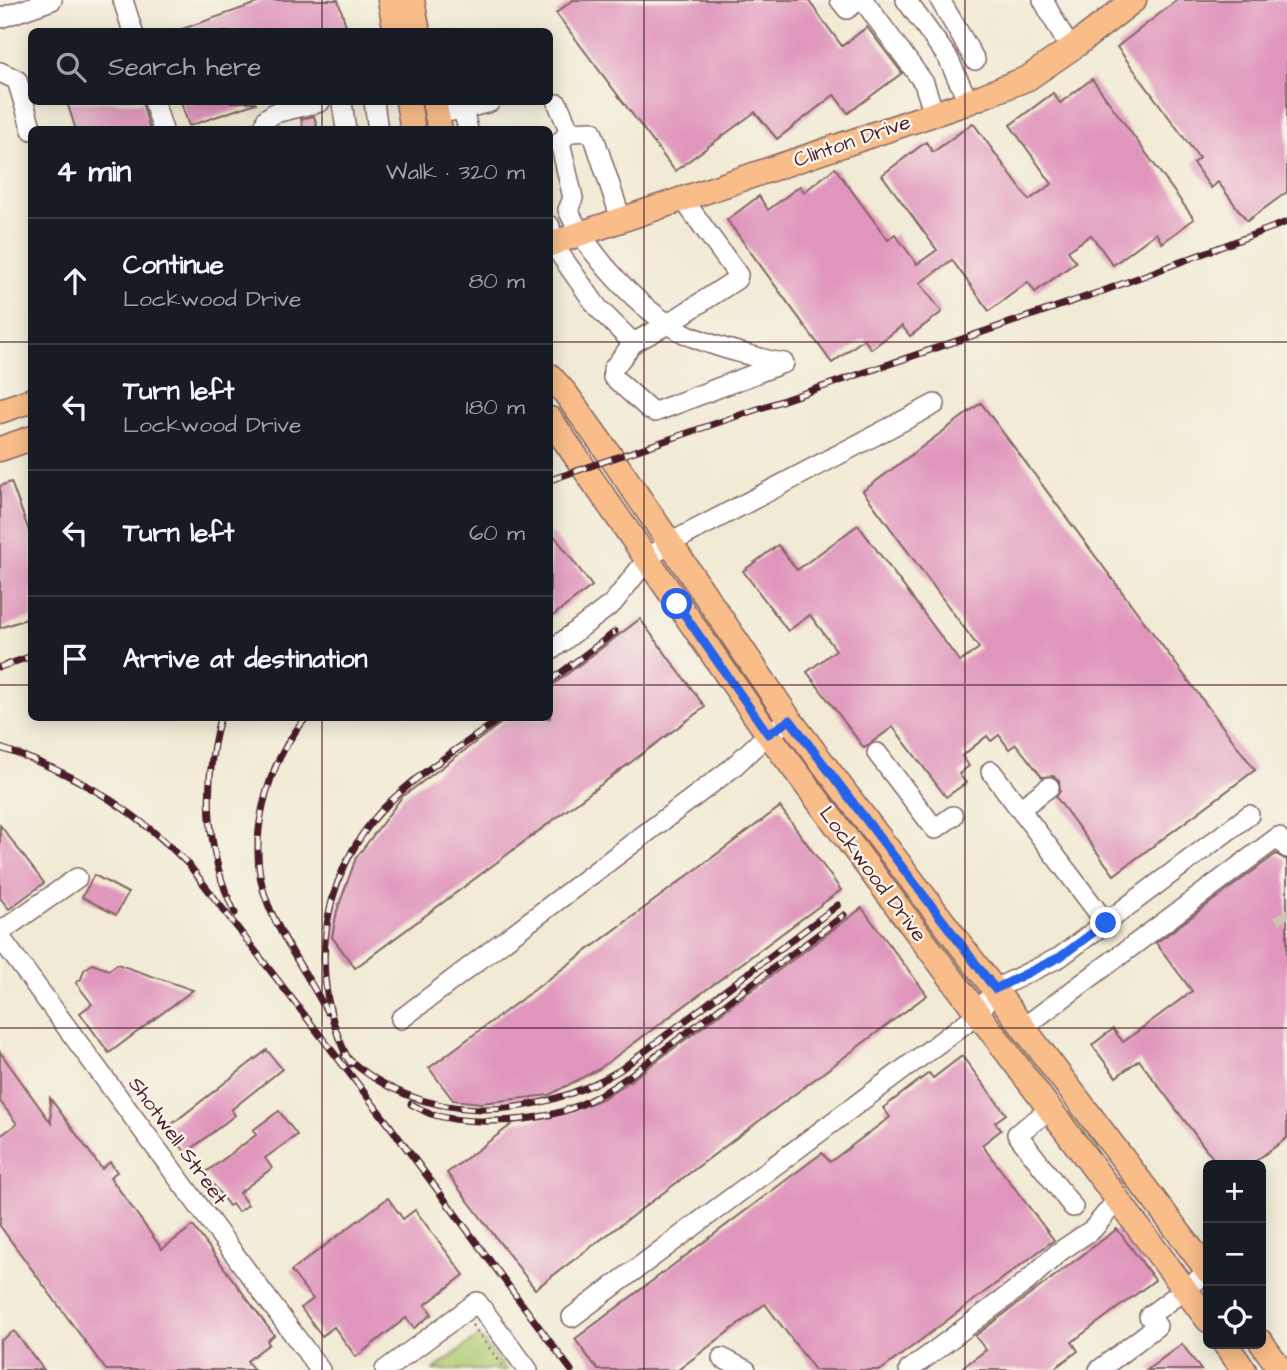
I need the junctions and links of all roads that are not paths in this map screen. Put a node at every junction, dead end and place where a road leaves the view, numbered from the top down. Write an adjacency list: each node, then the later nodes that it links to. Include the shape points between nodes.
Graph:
1 (52, 0): 11 (street)
2 (123, 0): 12 (street)
3 (390, 0): 13 (main road)
4 (412, 0): 14 (main road)
5 (840, 0): 6 (street, via 847,9)
6 (861, 0): 27 (street, via 924,83)
7 (906, 0): 18 (street, via 948,58)
8 (940, 0): 16 (street)
9 (1043, 0): 15 (street)
10 (1134, 0): 15 (main road, Clinton Drive)
11 (0, 18)
12 (132, 28)
13 (395, 28)
14 (417, 28)
15 (1070, 49): 18 (main road, Clinton Drive, via 1028,78)
16 (975, 60)
17 (0, 72): 29 (street, via 17,80)
18 (968, 101): 27 (main road, Clinton Drive)
19 (558, 104): 36 (street)
20 (156, 105): 30 (street)
21 (308, 105): 31 (street, via 275,113)
22 (342, 105): 32 (street)
23 (374, 105): 33 (street)
24 (409, 105): 34 (main road)
25 (479, 105): 26 (street)
26 (463, 109): 28 (street); 35 (street)
27 (934, 114): 37 (main road, Clinton Drive)
28 (437, 115)
29 (31, 126)
30 (162, 126)
31 (264, 126)
32 (345, 126)
33 (377, 126)
34 (412, 126)
35 (467, 126)
36 (570, 132): 38 (street, via 592,131); 39 (street, via 560,142 573,198 568,209)
37 (683, 199): 38 (main road, Clinton Drive); 42 (street, via 738,275)
38 (621, 219): 39 (main road, Clinton Drive)
39 (579, 234): 40 (main road, Clinton Drive); 42 (street, via 628,290)
40 (553, 237)
41 (553, 242): 43 (street, via 598,309)
42 (662, 320): 43 (street); 43 (street, via 702,341 784,363 655,412 613,377 612,369)
43 (633, 343)
44 (553, 380): 51 (main road, Lockwood Drive)
45 (28, 401): 47 (main road)
46 (935, 404): 51 (street)
47 (0, 411)
48 (553, 423): 52 (main road, Lockwood Drive)
49 (28, 439): 50 (main road)
50 (0, 449)
51 (670, 543): 52 (street); 54 (main road, Lockwood Drive)
52 (648, 558): 53 (street, via 613,603); 55 (main road, Lockwood Drive)
53 (553, 649)
54 (790, 720): 55 (street); 67 (main road, Lockwood Drive)
55 (768, 734): 68 (main road, Lockwood Drive); 69 (street, via 732,768)
56 (877, 753): 61 (street, via 935,829)
57 (991, 771): 59 (street)
58 (1049, 787): 59 (street)
59 (1020, 809): 64 (street)
60 (1249, 815): 64 (street)
61 (953, 816)
62 (1287, 848): 70 (street, via 1278,837)
63 (77, 878): 65 (street)
64 (1106, 923): 67 (street, via 1060,957)
65 (0, 932)
66 (0, 937): 86 (street, Shotwell Street)
67 (995, 989): 68 (street); 70 (main road, Lockwood Drive)
68 (979, 1013): 72 (main road, Lockwood Drive); 81 (street)
69 (401, 1019)
70 (1024, 1027): 71 (main road, Lockwood Drive)
71 (1074, 1093): 72 (main road); 73 (main road, Lockwood Drive)
72 (1051, 1109): 74 (main road, Lockwood Drive); 76 (street, via 1017,1134)
73 (1125, 1161): 74 (main road); 77 (main road, Lockwood Drive)
74 (1102, 1178): 75 (main road, Lockwood Drive)
75 (1118, 1199): 79 (main road, Lockwood Drive); 90 (street, via 1093,1229)
76 (1073, 1207)
77 (1203, 1265)
78 (1203, 1276): 79 (street)
79 (1185, 1289): 80 (main road, Lockwood Drive); 91 (street, via 1149,1316 1157,1326)
80 (1203, 1314)
81 (572, 1317)
82 (1266, 1348): 85 (main road)
83 (1229, 1349): 92 (main road)
84 (722, 1358): 89 (street)
85 (1281, 1367)
86 (320, 1370)
87 (386, 1370): 88 (street, via 470,1308)
88 (528, 1370)
89 (746, 1370)
90 (909, 1370)
91 (1099, 1370)
92 (1244, 1370)

